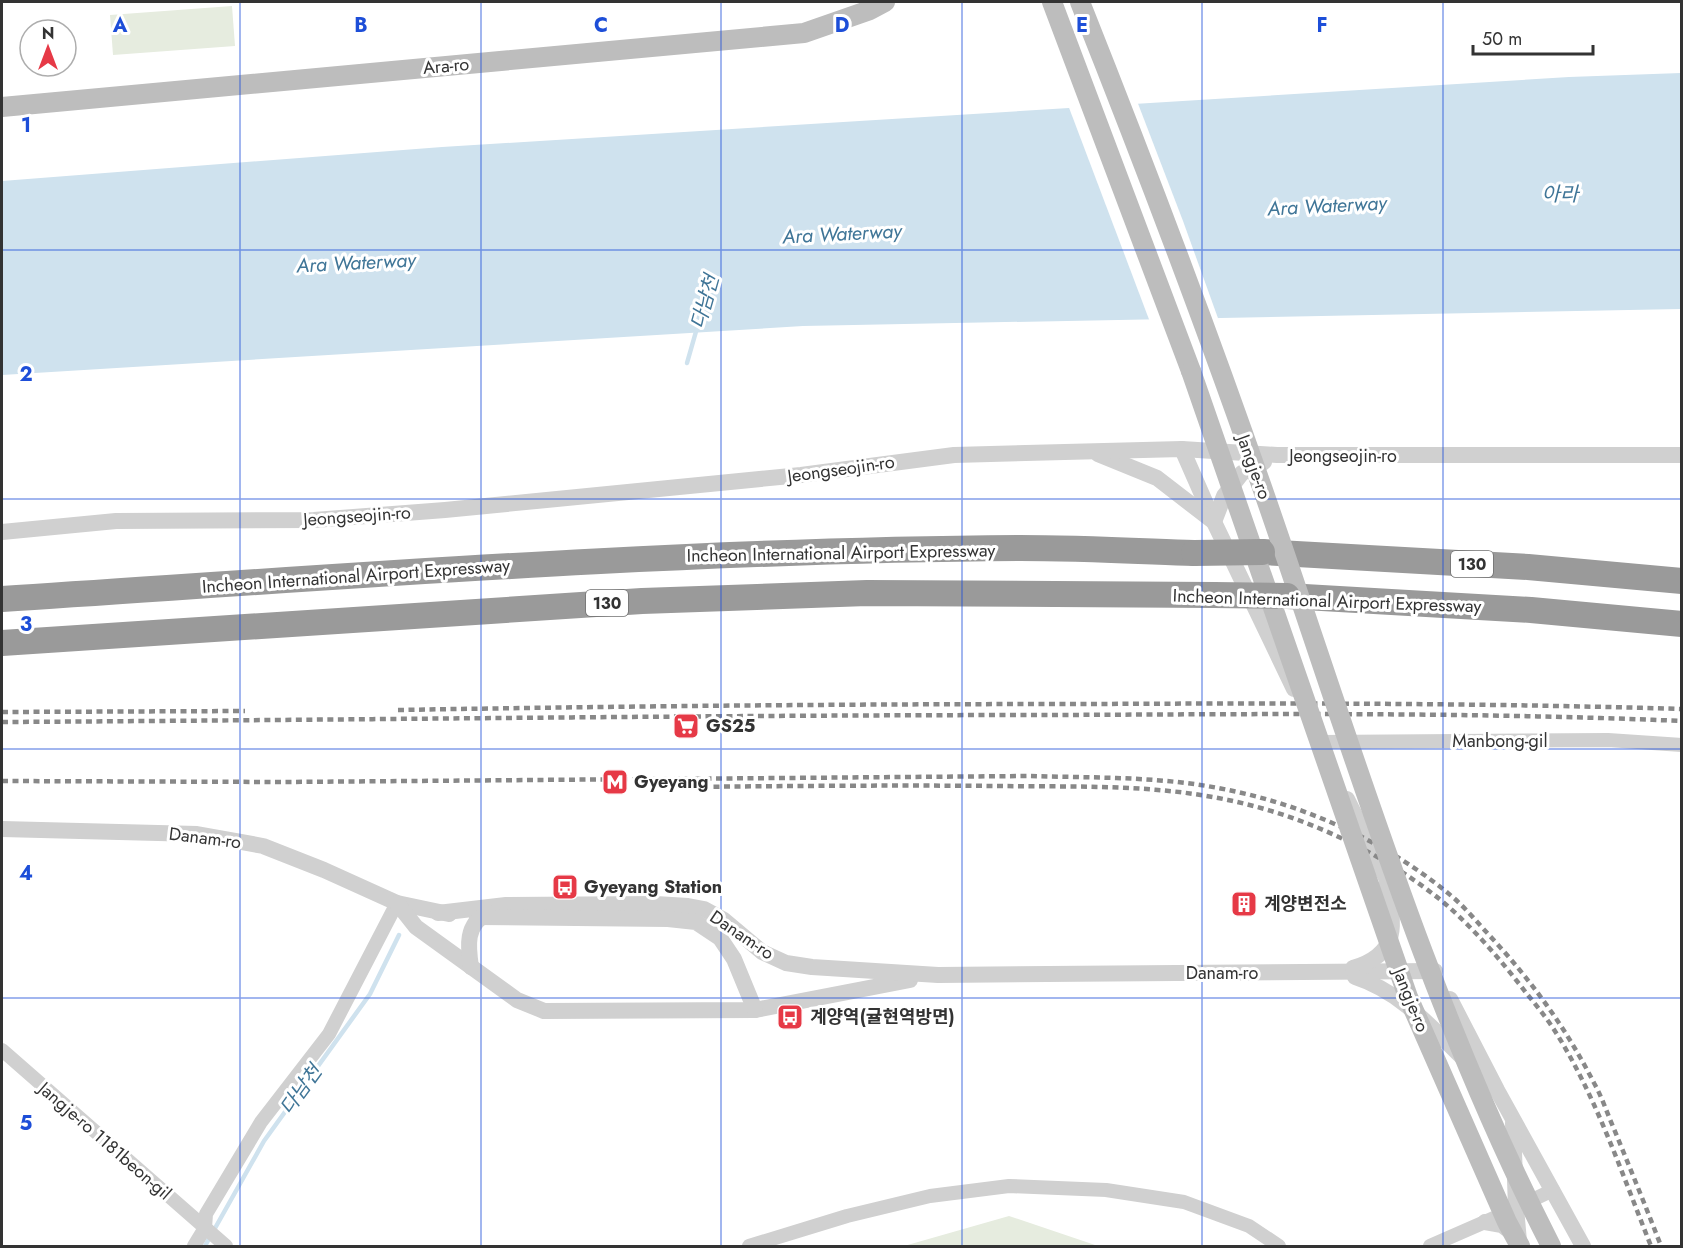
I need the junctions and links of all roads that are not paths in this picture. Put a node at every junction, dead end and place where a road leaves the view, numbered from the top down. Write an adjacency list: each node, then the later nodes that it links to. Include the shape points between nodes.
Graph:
1 (885, 2): 4 (main road, Ara-ro, via 804,33)
2 (1052, 2): 40 (main road, Jangje-ro, bridge, via 1191,371 1408,998)
3 (1080, 2): 41 (main road, Jangje-ro, bridge, via 1193,296 1426,962 1470,1074)
4 (2, 108)
5 (1182, 449): 6 (street, Jeongseojin-ro); 7 (street, Jeongseojin-ro); 9 (street, Jangje-ro)
6 (1092, 452): 9 (street, via 1157,478); 10 (street, Jeongseojin-ro, via 954,455 801,475 314,520 116,521)
7 (1277, 455): 8 (street, Jeongseojin-ro); 9 (street, via 1242,473 1224,496)
8 (1682, 455)
9 (1214, 522): 15 (street, Jangje-ro)
10 (2, 532)
11 (1682, 581): 12 (highway, Incheon International Airport Expressway / 130, bridge, via 1528,567 1262,552 1024,548 597,560)
12 (2, 599)
13 (1682, 624): 14 (highway, Incheon International Airport Expressway / 130, bridge, via 1531,610 1287,596 867,592 642,601)
14 (2, 643)
15 (1319, 742): 16 (street, Manbong-gil, via 1608,740); 18 (street, Jangje-ro)
16 (1682, 745)
17 (2, 829): 19 (street, Danam-ro, via 197,834 264,846)
18 (1384, 875): 24 (street, Jangje-ro); 25 (street, via 1392,932 1386,948 1370,963)
19 (396, 903): 21 (street, Danam-ro); 23 (street, Danam-ro, via 416,927); 34 (street, via 329,1034 261,1122 206,1214)
20 (506, 905): 21 (street, Danam-ro); 22 (street); 26 (street, Danam-ro, via 688,906 704,909 724,920 762,952 786,963)
21 (438, 913): 22 (street, Danam-ro)
22 (480, 917): 23 (street, via 468,943); 27 (street, Danam-ro, via 696,922 720,938 734,959)
23 (471, 967): 27 (street, Danam-ro, via 517,1000 544,1011)
24 (1435, 971): 25 (street, Danam-ro); 29 (street, Jangje-ro)
25 (1340, 972): 26 (street, Danam-ro); 29 (street, via 1376,984 1409,1006)
26 (938, 975): 27 (street, Danam-ro)
27 (754, 1010)
28 (2, 1050): 34 (street, Jangje-ro 1181beon-gil)
29 (1497, 1090): 30 (street, Jangje-ro)
30 (1513, 1119): 31 (street, Jangje-ro); 32 (street, Jangje-ro)
31 (1552, 1190): 32 (street); 42 (street, Jangje-ro)
32 (1515, 1208): 33 (street); 40 (street, Jangje-ro)
33 (1485, 1222): 39 (street); 40 (street, via 1511,1231)
34 (209, 1232): 35 (street); 36 (street, Jangje-ro 1181beon-gil)
35 (194, 1246)
36 (226, 1246)
37 (749, 1246): 38 (street, via 930,1196 1009,1186 1106,1190 1184,1202 1249,1226)
38 (1279, 1246)
39 (1430, 1246)
40 (1520, 1246)
41 (1551, 1246)
42 (1583, 1246)

